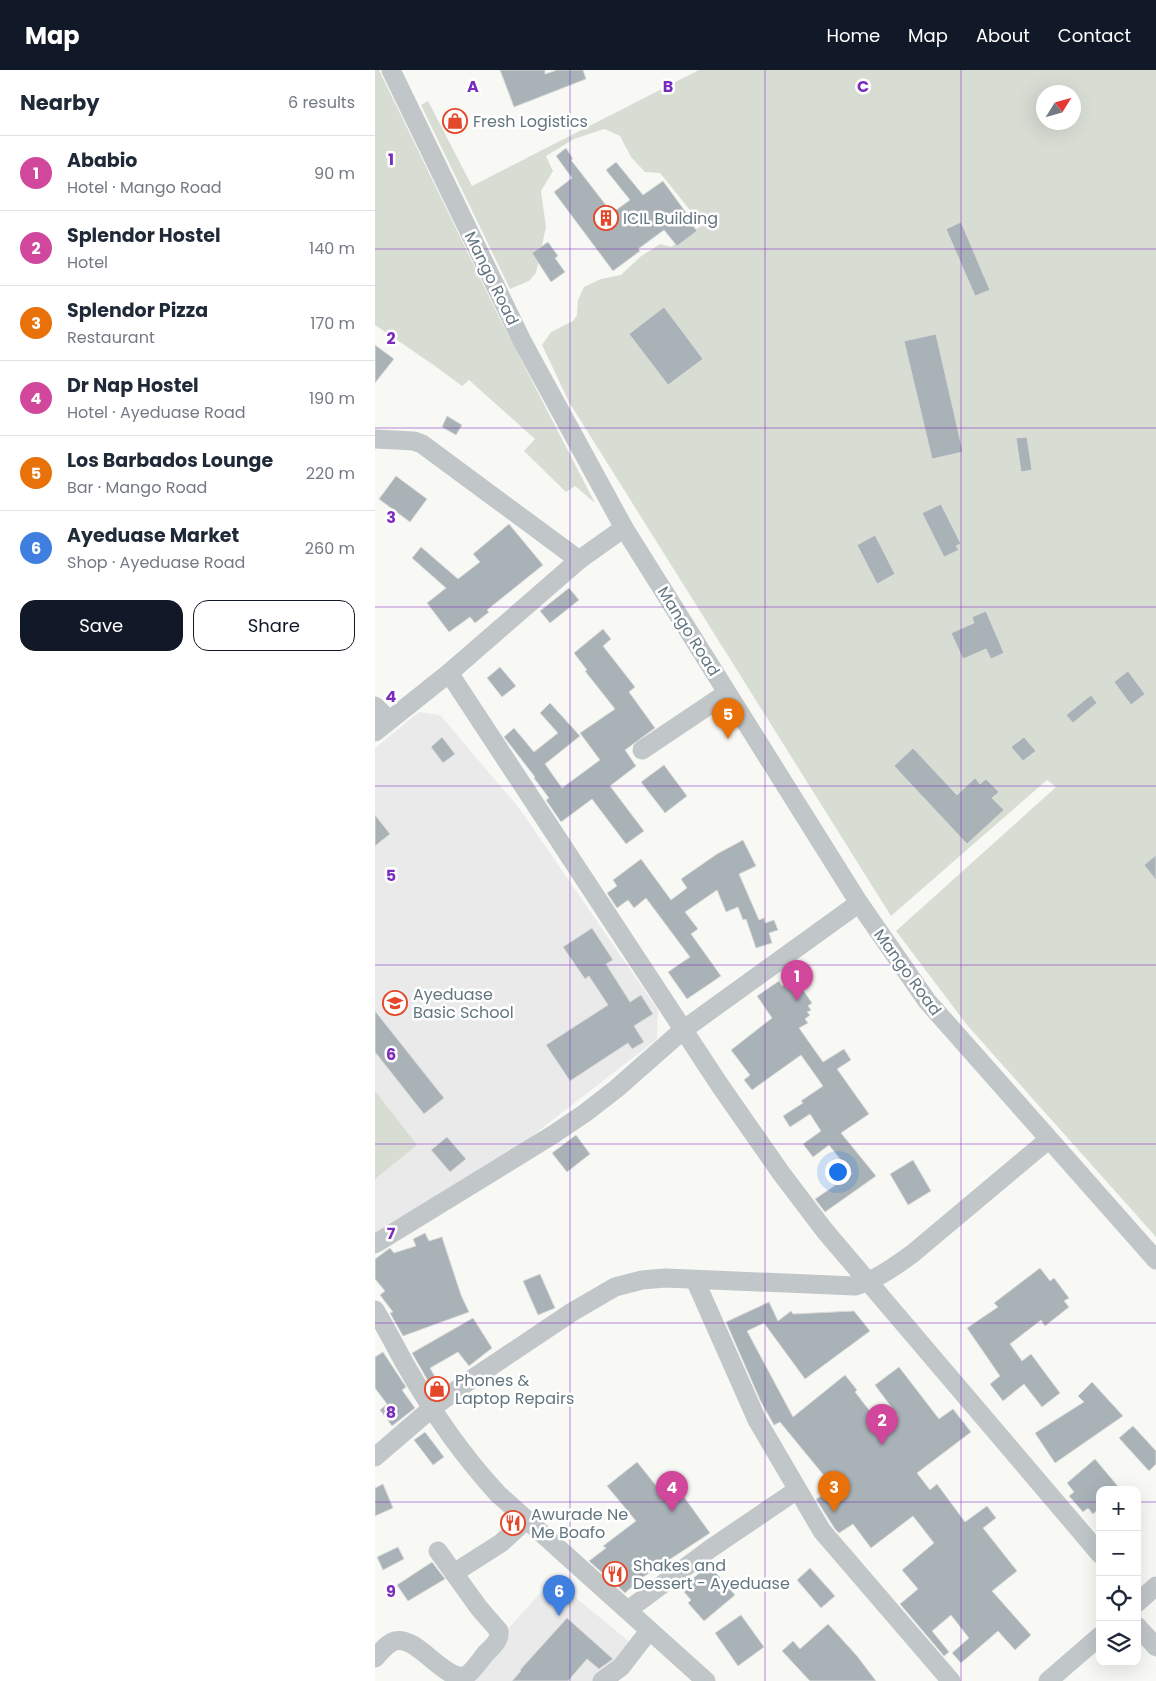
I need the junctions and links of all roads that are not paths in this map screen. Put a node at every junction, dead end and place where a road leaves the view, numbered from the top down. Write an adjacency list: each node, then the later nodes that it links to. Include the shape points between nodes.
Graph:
1 (391, 70): 3 (street, Mango Road, via 522,341)
2 (378, 444): 4 (street, via 414,441 422,444)
3 (624, 528): 4 (street); 6 (street, Mango Road)
4 (579, 560): 5 (street)
5 (449, 673): 8 (street); 11 (street)
6 (727, 693): 9 (street); 10 (street, Mango Road)
7 (375, 706): 8 (street)
8 (382, 726)
9 (643, 750)
10 (859, 903): 11 (street); 12 (street, Mango Road, via 927,1001)
11 (683, 1030): 13 (street, via 616,1089 577,1118); 16 (street, via 781,1173)
12 (1048, 1140): 14 (street, Mango Road); 16 (street, via 912,1254)
13 (375, 1244)
14 (1156, 1260)
15 (695, 1280): 16 (street, via 855,1286); 18 (street, via 642,1280 615,1288 572,1312); 20 (street, via 757,1420)
16 (868, 1282): 22 (street)
17 (375, 1310): 18 (street)
18 (432, 1408): 19 (street); 21 (street, via 474,1468)
19 (375, 1457)
20 (797, 1490): 27 (street); 35 (street, via 822,1531)
21 (526, 1520): 24 (street, via 501,1543); 27 (street)
22 (1096, 1549)
23 (438, 1551): 24 (street)
24 (454, 1573): 32 (street, via 499,1631 498,1640 469,1673 451,1675 401,1640 393,1642)
25 (1156, 1586): 26 (street)
26 (1141, 1598)
27 (628, 1610): 28 (street)
28 (649, 1630): 33 (street, via 621,1667); 34 (street)
29 (1141, 1630): 31 (street)
30 (1096, 1639): 36 (street)
31 (1156, 1647)
32 (375, 1658)
33 (602, 1681)
34 (706, 1681)
35 (951, 1681)
36 (1048, 1681)

